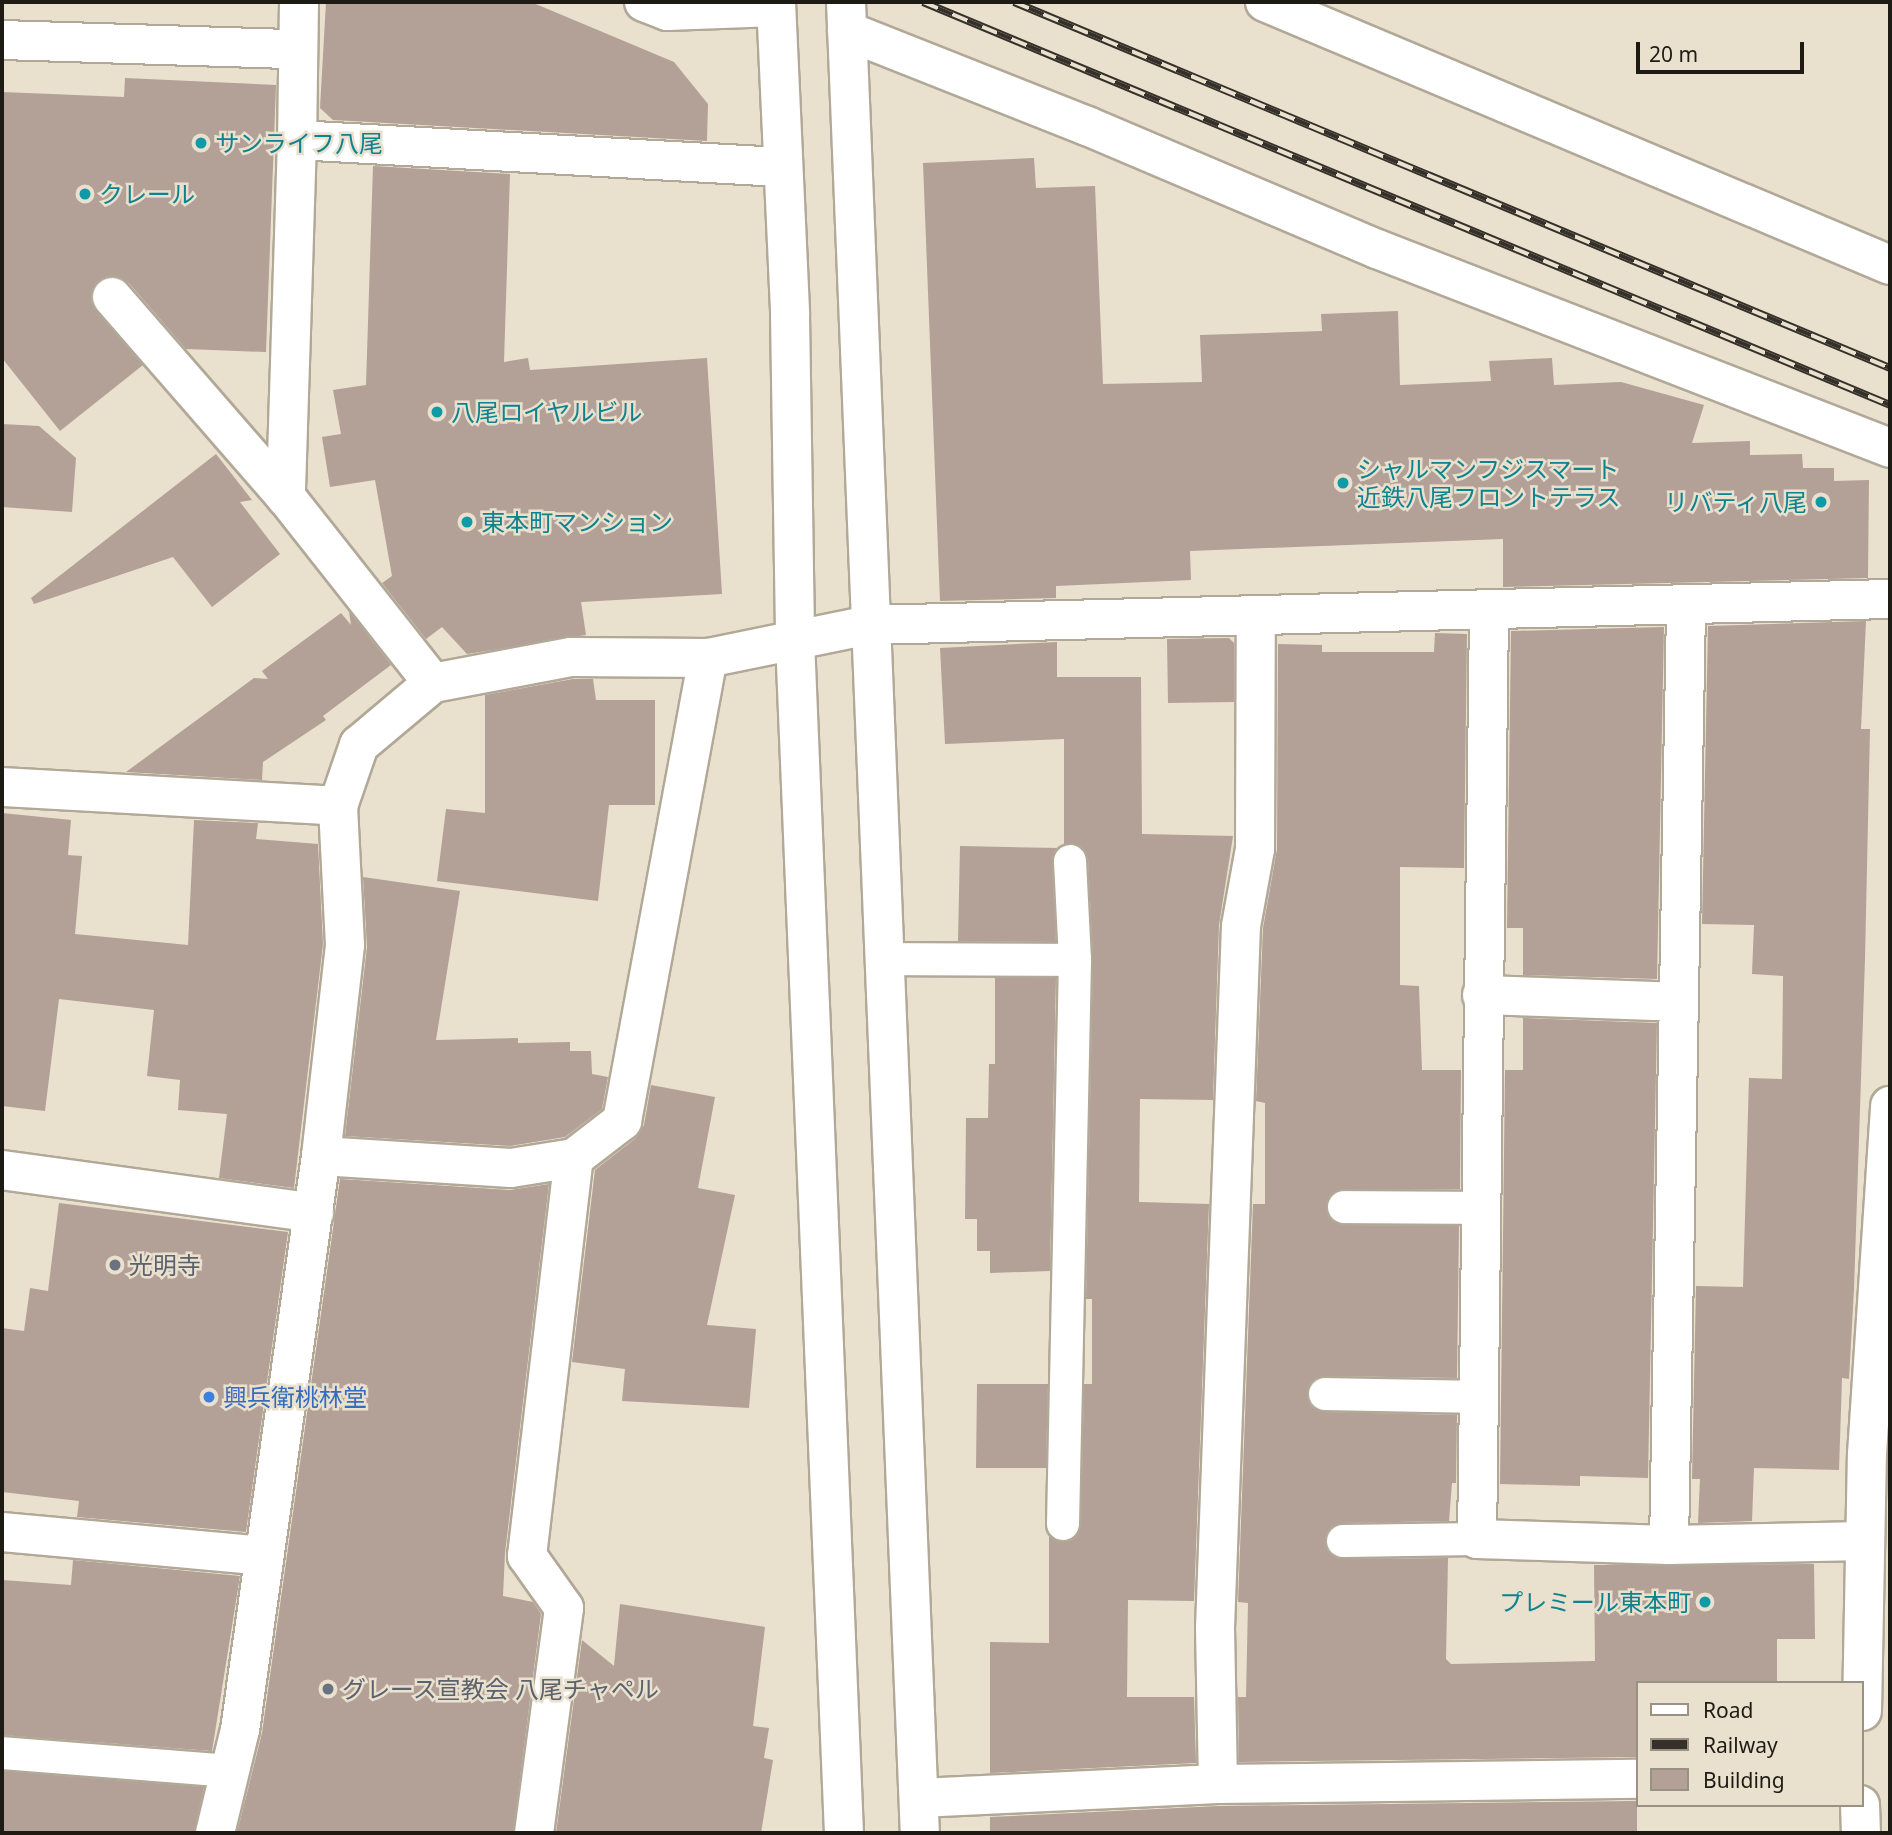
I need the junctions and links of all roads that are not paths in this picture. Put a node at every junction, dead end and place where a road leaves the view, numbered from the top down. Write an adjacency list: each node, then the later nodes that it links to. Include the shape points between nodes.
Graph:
1 (299, 2): 7 (street)
2 (644, 2): 4 (street, via 667,11)
3 (1265, 2): 10 (street)
4 (776, 4): 9 (street)
5 (847, 17): 12 (street, via 1377,248); 18 (street)
6 (2, 40): 7 (street)
7 (296, 49): 8 (street)
8 (297, 139): 9 (street); 13 (street)
9 (783, 167): 19 (street)
10 (1890, 265)
11 (112, 297): 13 (street)
12 (1890, 448)
13 (286, 497): 21 (street)
14 (1890, 599): 15 (street)
15 (1686, 606): 16 (street); 28 (street)
16 (1489, 613): 17 (street); 27 (street)
17 (1256, 618): 18 (street); 52 (street, via 1255,849 1241,926 1215,1628)
18 (869, 625): 19 (street); 25 (street)
19 (795, 640): 20 (street); 57 (street)
20 (708, 659): 21 (street, via 571,657); 31 (street, via 622,1121)
21 (433, 683): 23 (street, via 359,745)
22 (2, 787): 23 (street)
23 (338, 806): 30 (street, via 345,946)
24 (1070, 861): 26 (lane)
25 (883, 958): 26 (lane); 54 (street)
26 (1075, 960): 40 (lane)
27 (1482, 995): 28 (street); 34 (street)
28 (1678, 1002): 45 (street)
29 (1890, 1106): 36 (street)
30 (321, 1156): 31 (street, via 511,1168); 35 (street)
31 (574, 1158): 56 (street, via 527,1556 564,1608)
32 (2, 1170): 35 (street)
33 (1344, 1207): 34 (lane)
34 (1480, 1208): 38 (street)
35 (314, 1213): 46 (street)
36 (1887, 1233): 39 (street)
37 (1325, 1394): 38 (lane)
38 (1479, 1397): 42 (street)
39 (1879, 1454): 44 (street)
40 (1063, 1524)
41 (2, 1532): 46 (street)
42 (1477, 1539): 43 (lane); 45 (street)
43 (1343, 1541)
44 (1865, 1541): 45 (street); 47 (street)
45 (1669, 1545)
46 (264, 1556): 50 (street)
47 (1877, 1669): 48 (street)
48 (1864, 1705)
49 (2, 1753): 50 (lane)
50 (230, 1771): 55 (street)
51 (1636, 1779): 52 (street)
52 (1218, 1784): 54 (street)
53 (1860, 1807): 58 (street)
54 (920, 1816)
55 (215, 1833)
56 (534, 1833)
57 (844, 1833)
58 (1861, 1833)

